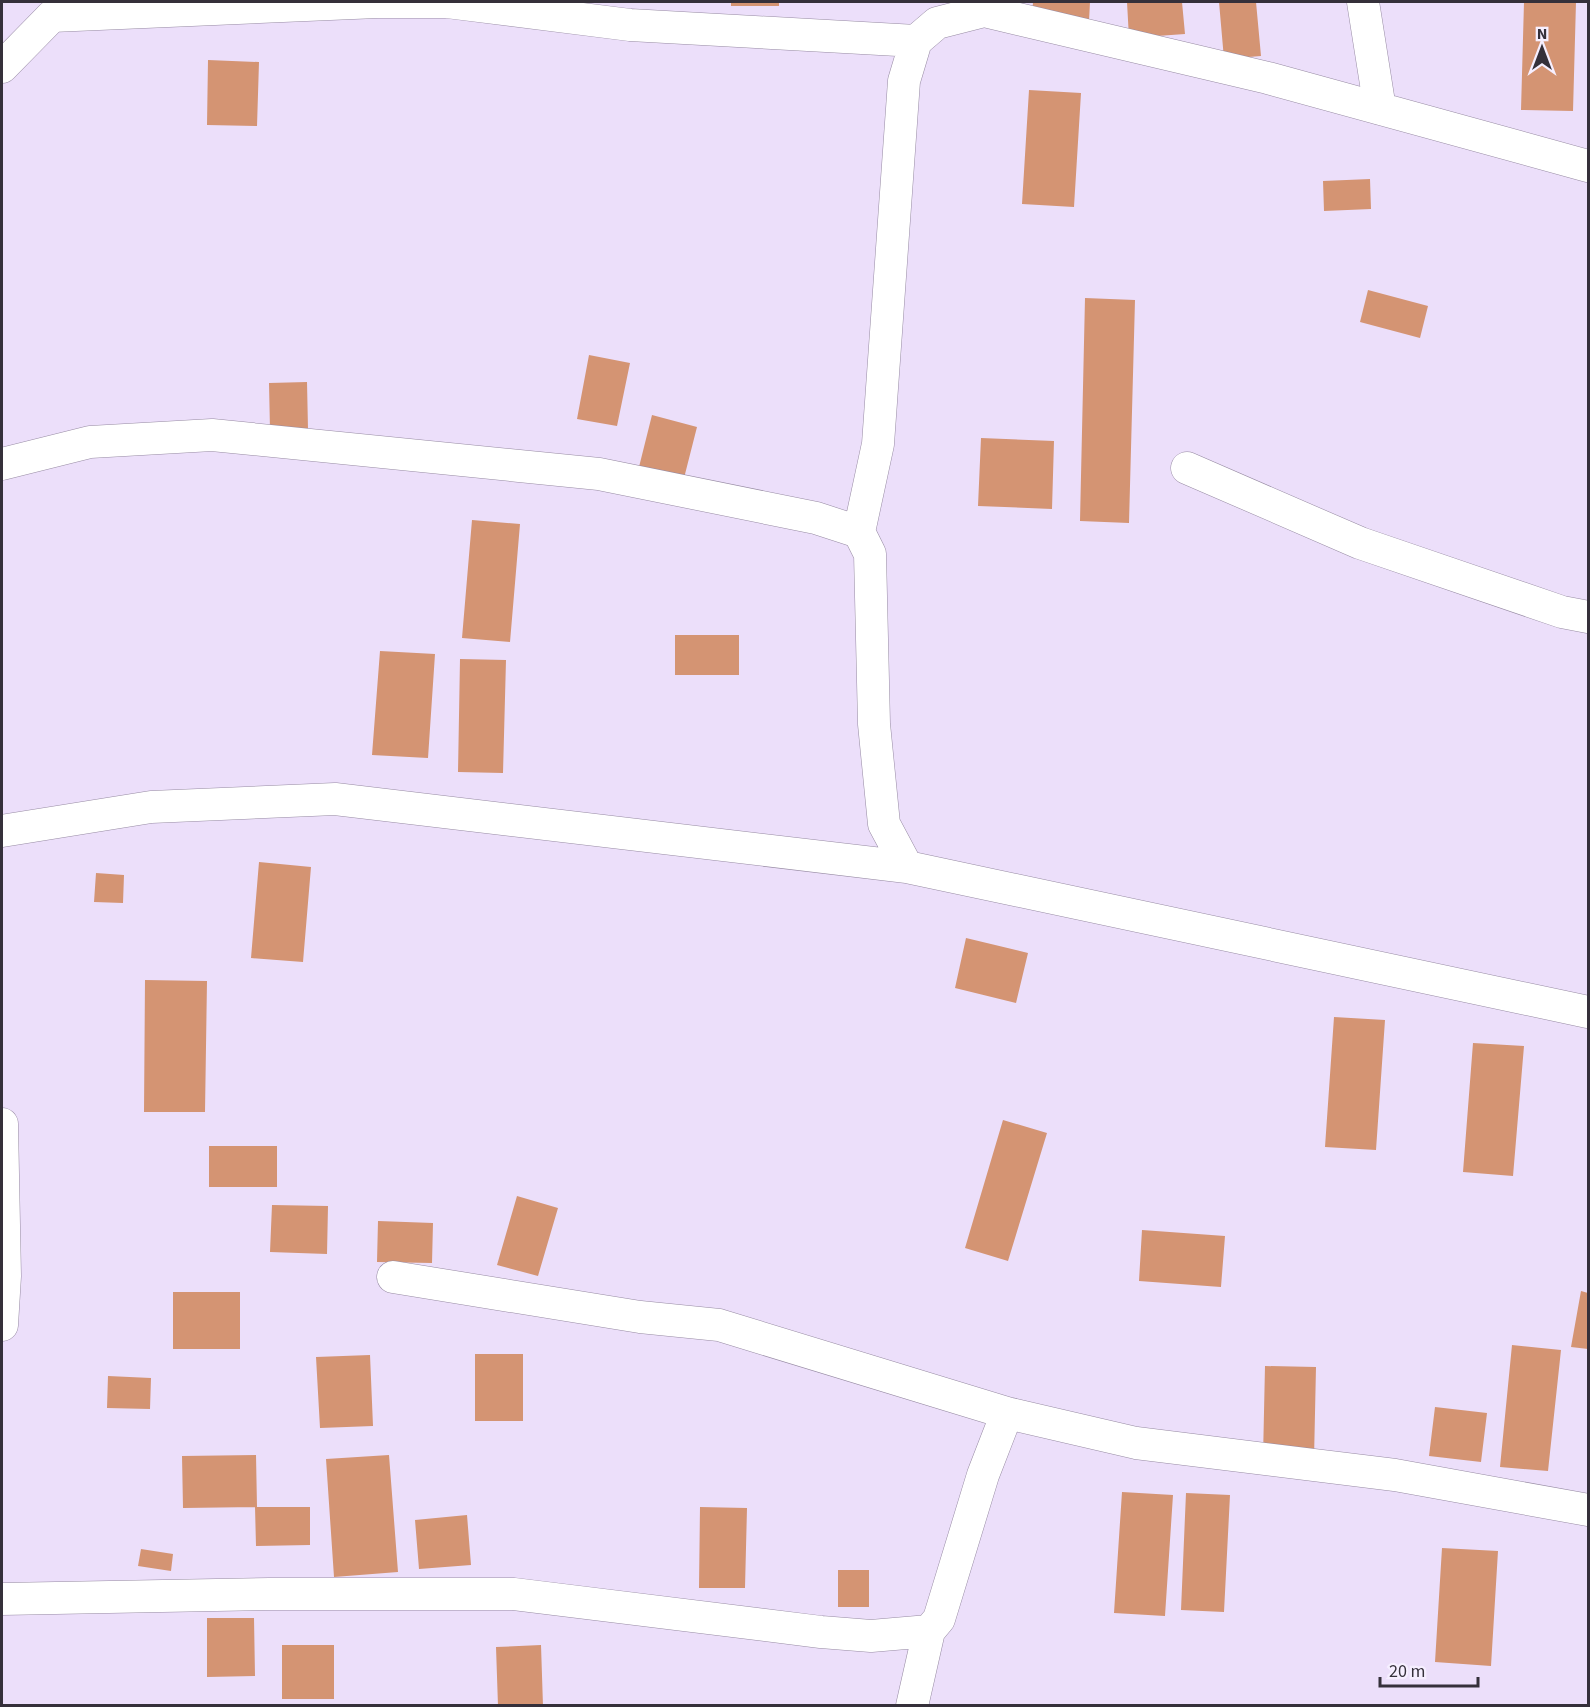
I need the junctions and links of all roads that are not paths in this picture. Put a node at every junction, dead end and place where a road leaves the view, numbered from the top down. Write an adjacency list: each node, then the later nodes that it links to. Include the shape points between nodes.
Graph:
1 (1363, 2): 5 (street)
2 (51, 9): 3 (street, via 447,2 630,25); 4 (street)
3 (916, 41): 5 (street, via 938,23 984,11 1268,78); 9 (street, via 904,81 879,444)
4 (2, 67)
5 (1380, 109): 6 (street)
6 (1588, 166)
7 (2, 464): 9 (street, via 90,442 212,435 599,474 816,518)
8 (1187, 468): 10 (street, via 1360,543 1562,612)
9 (859, 532): 12 (street, via 870,554 874,724 884,824)
10 (1588, 617)
11 (2, 831): 12 (street, via 151,807 335,799)
12 (907, 867): 13 (street)
13 (1588, 1012)
14 (2, 1124): 16 (street)
15 (393, 1277): 17 (street, via 640,1317 719,1325)
16 (2, 1324)
17 (1007, 1413): 18 (street, via 1136,1443 1395,1475); 20 (street, via 982,1475 939,1619)
18 (1588, 1510)
19 (2, 1599): 20 (street, via 514,1594 820,1632 871,1636)
20 (929, 1631): 21 (street)
21 (912, 1706)

